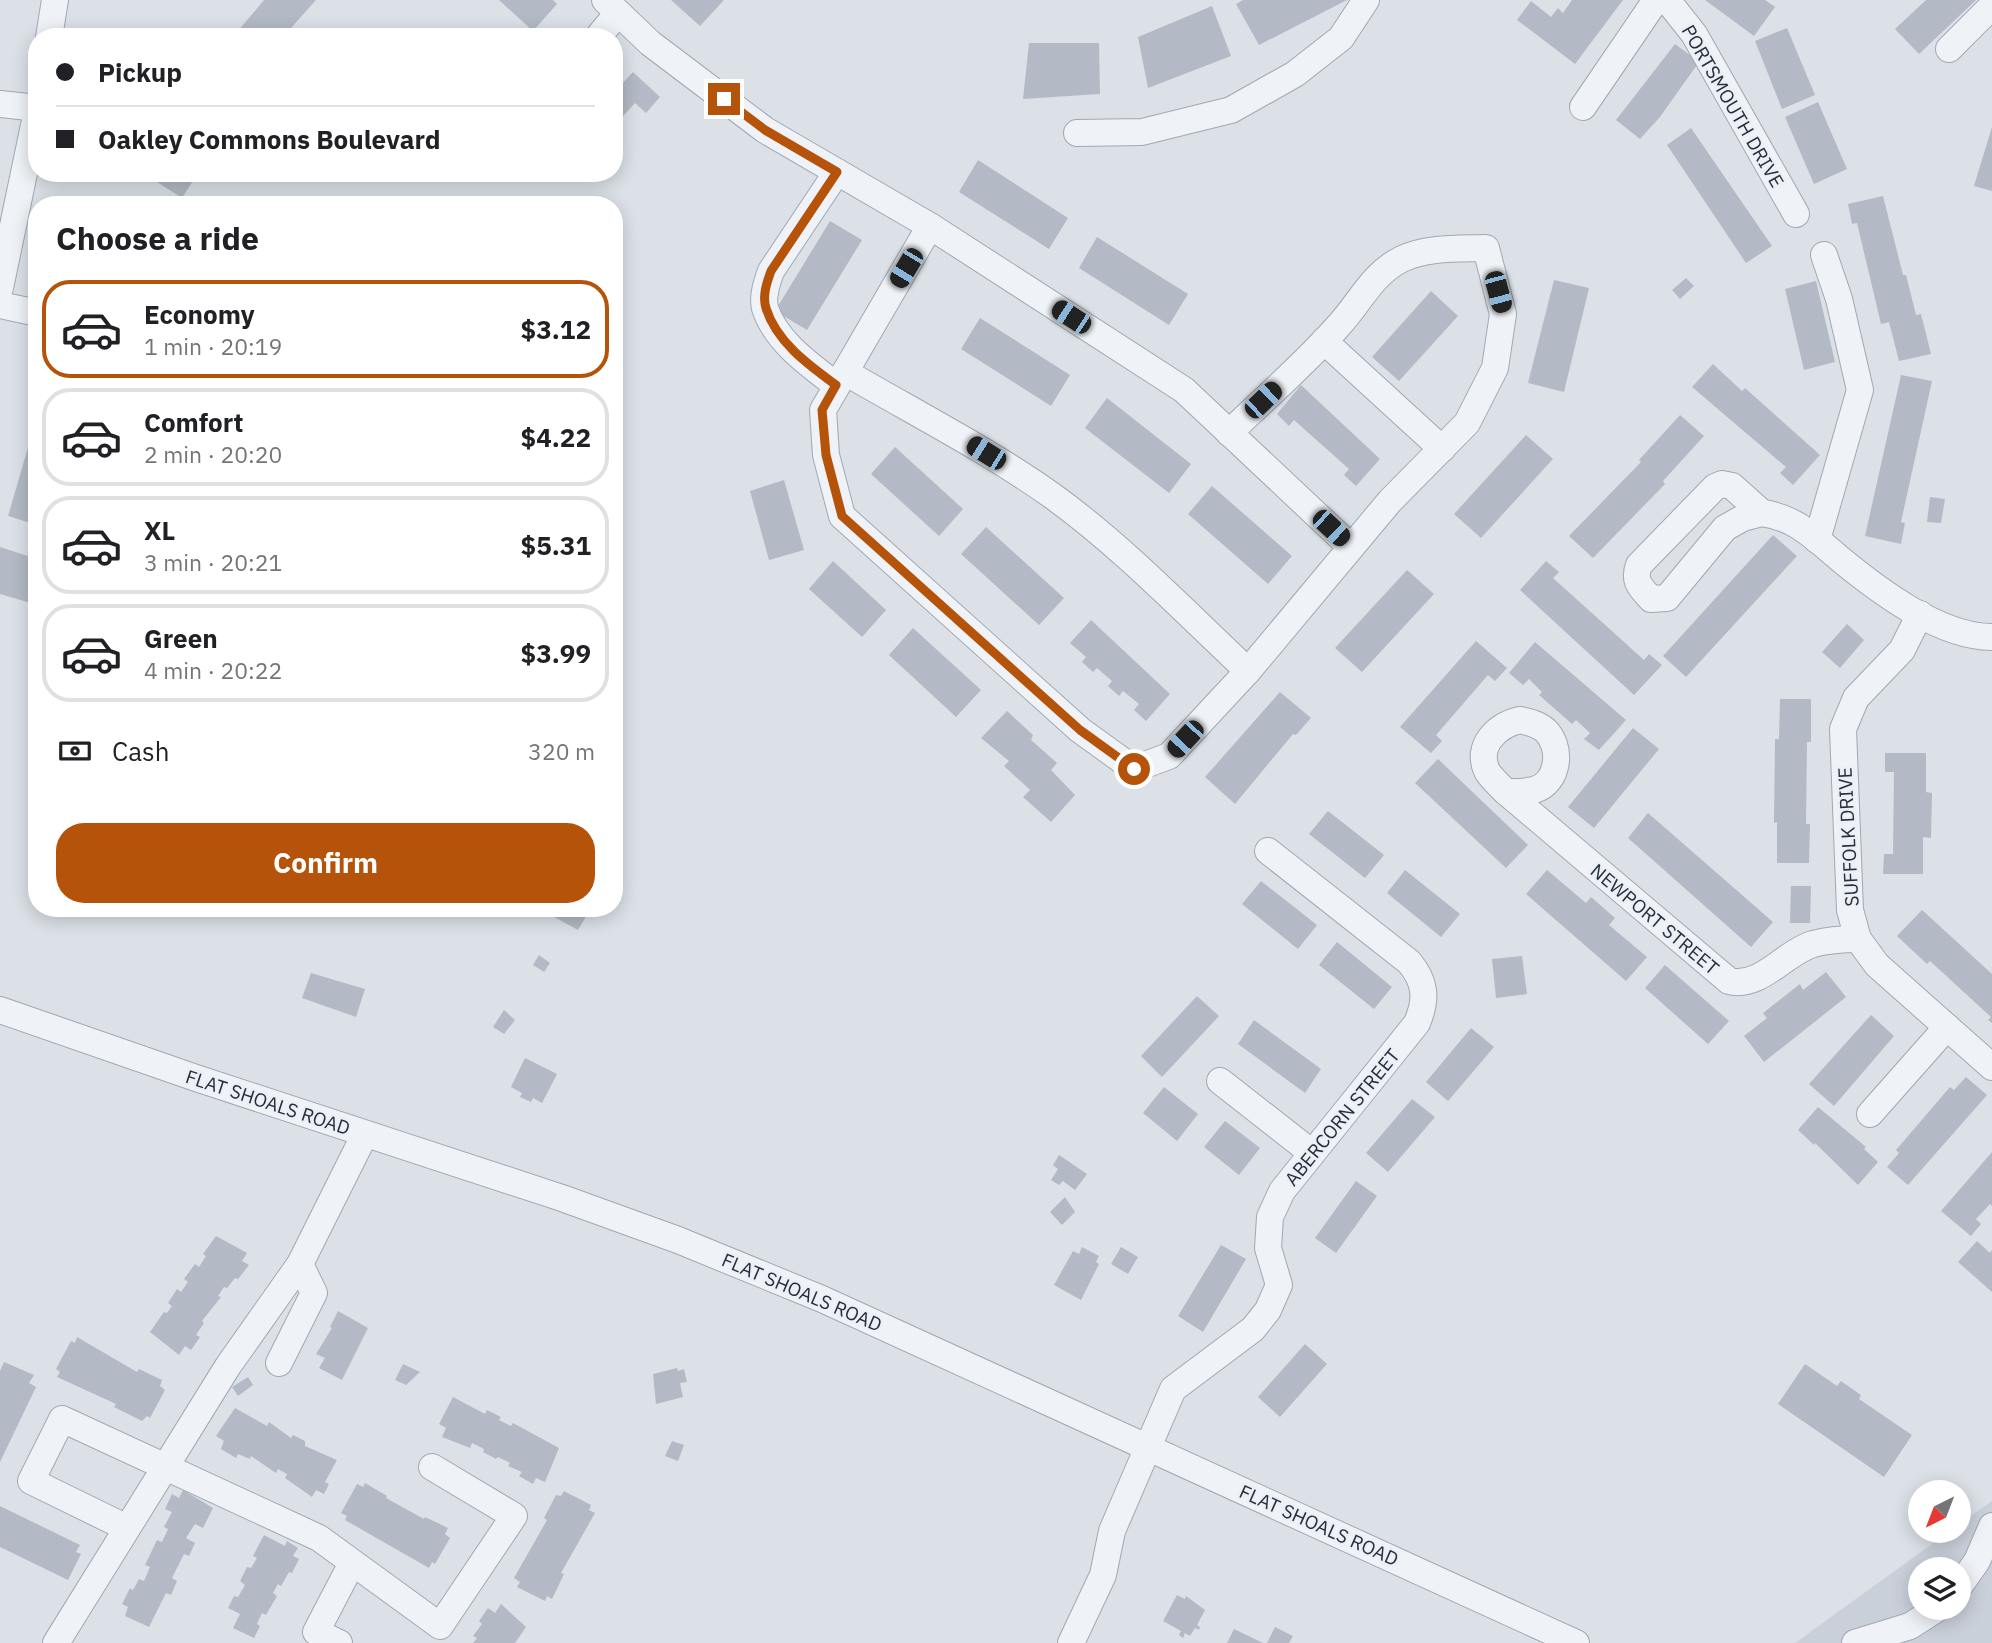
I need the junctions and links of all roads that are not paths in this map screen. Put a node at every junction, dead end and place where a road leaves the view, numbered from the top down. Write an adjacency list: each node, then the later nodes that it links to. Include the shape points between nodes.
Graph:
1 (55, 0): 7 (street)
2 (1366, 0): 13 (street, via 1341,38 1295,74 1231,110 1142,132)
3 (1656, 0): 11 (street)
4 (1667, 0): 16 (street, PORTSMOUTH DRIVE, via 1694,34)
5 (612, 6): 8 (street); 15 (street, via 650,43 765,130)
6 (1992, 6): 9 (street)
7 (50, 28)
8 (602, 28)
9 (1949, 49)
10 (0, 104): 12 (street)
11 (1583, 107)
12 (28, 109)
13 (1077, 133)
14 (28, 153): 19 (street)
15 (837, 172): 17 (street); 23 (street, via 771,271 765,307 792,349)
16 (1796, 215)
17 (930, 226): 23 (street); 24 (street, via 1184,390)
18 (1824, 255): 27 (street, via 1860,390)
19 (0, 288)
20 (0, 305): 21 (street)
21 (28, 311)
22 (1324, 341): 24 (street); 25 (street); 25 (street, via 1360,294 1403,259 1447,249 1486,248 1503,314 1494,368 1467,423)
23 (841, 378): 31 (street, via 953,433 1054,498); 31 (street, via 822,410 826,455 842,516 1080,730 1134,769 1169,756)
24 (1229, 433): 28 (street)
25 (1442, 449): 28 (street)
26 (1762, 513): 26 (street, via 1725,528 1667,598 1651,598 1638,585 1639,565 1715,487 1732,486); 27 (street, via 1796,522)
27 (1817, 540): 29 (street)
28 (1351, 547): 31 (street)
29 (1920, 614): 30 (street, via 1947,630); 34 (street, SUFFOLK DRIVE, via 1902,650 1856,698 1843,729 1850,910)
30 (1992, 637)
31 (1248, 671)
32 (1506, 792): 34 (street, NEWPORT STREET, via 1729,981 1753,981 1812,944)
33 (1268, 851): 41 (street, ABERCORN STREET, via 1409,962 1424,989 1424,1007 1417,1023)
34 (1858, 939): 36 (street, SUFFOLK DRIVE, via 1877,965)
35 (0, 1010): 40 (street, FLAT SHOALS ROAD)
36 (1947, 1027): 37 (street, SUFFOLK DRIVE); 39 (street)
37 (1992, 1068)
38 (1220, 1081): 41 (street)
39 (1870, 1114)
40 (365, 1134): 42 (street); 44 (street, FLAT SHOALS ROAD, via 678,1240 822,1299)
41 (1312, 1153): 44 (street, ABERCORN STREET, via 1282,1191 1270,1217 1268,1248 1279,1285 1268,1310 1253,1329 1173,1389)
42 (300, 1264): 43 (street, via 314,1293); 45 (street, via 228,1366)
43 (279, 1363)
44 (1147, 1447): 55 (street, ABERCORN STREET, via 1112,1531 1102,1575); 56 (street, FLAT SHOALS ROAD)
45 (166, 1466): 48 (street); 48 (street, via 62,1419 32,1481); 49 (street, via 319,1538)
46 (432, 1466): 52 (street, via 514,1516)
47 (1992, 1526): 50 (street)
48 (127, 1528): 53 (street)
49 (352, 1563): 52 (street); 54 (street, via 316,1632)
50 (1971, 1570)
51 (1919, 1620): 57 (street)
52 (434, 1634)
53 (56, 1643)
54 (339, 1643)
55 (1071, 1643)
56 (1576, 1643)
57 (1855, 1643)

